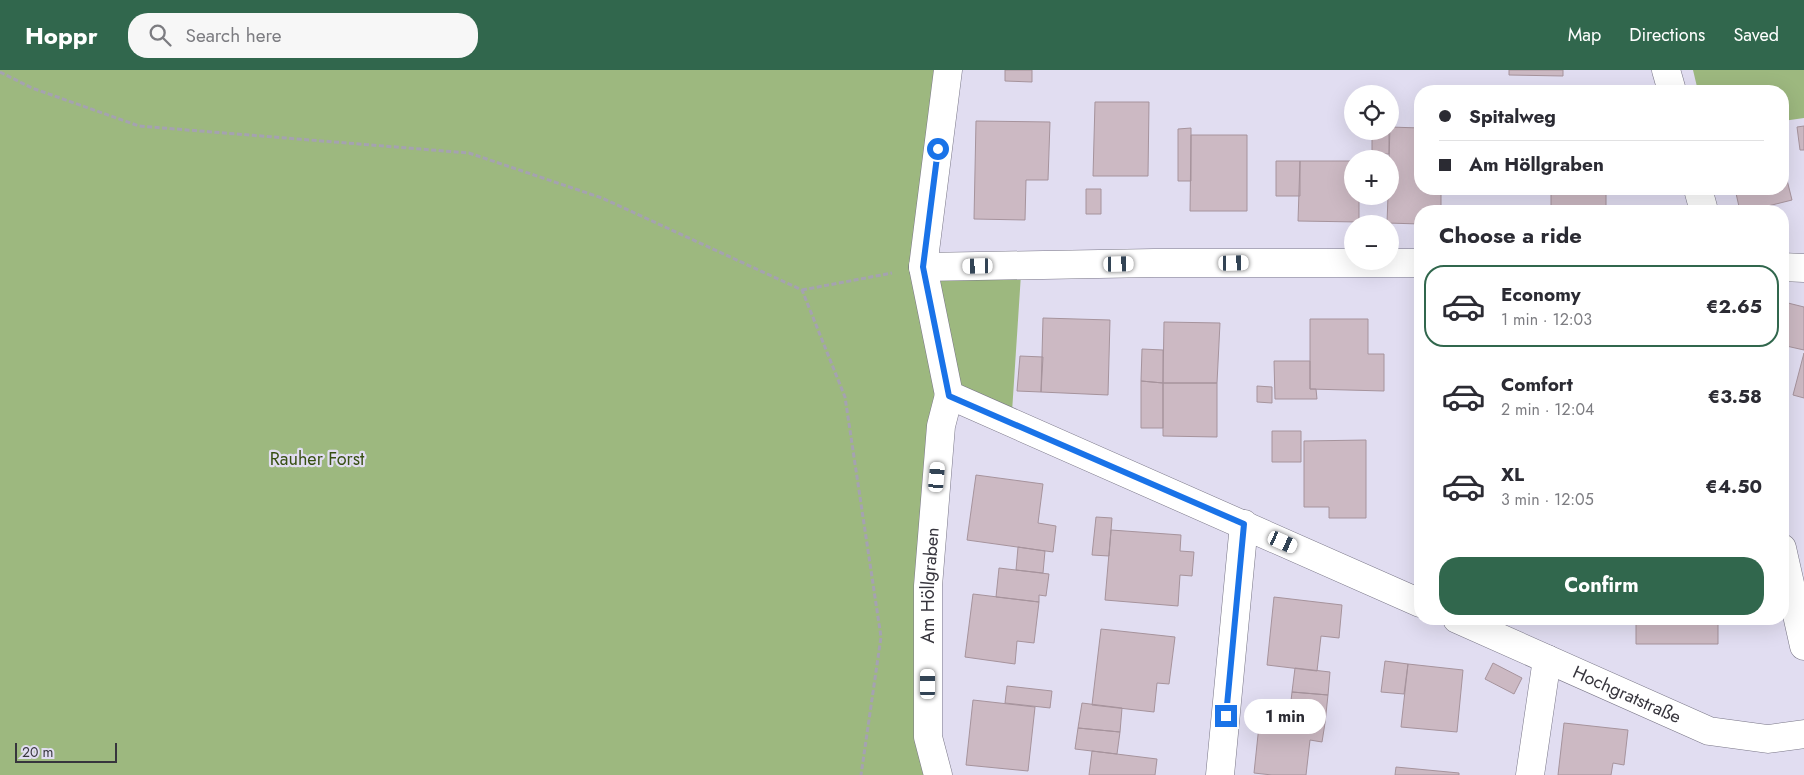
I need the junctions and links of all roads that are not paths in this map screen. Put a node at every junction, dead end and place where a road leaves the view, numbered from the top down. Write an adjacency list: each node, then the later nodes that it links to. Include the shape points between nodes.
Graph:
1 (948, 70): 5 (street)
2 (1666, 70): 3 (street)
3 (1670, 85)
4 (1414, 263): 5 (street)
5 (923, 267): 8 (street)
6 (1789, 267): 7 (street)
7 (1804, 268)
8 (949, 396): 9 (street); 16 (street, Am Höllgraben, via 941,426 928,586 928,737)
9 (1244, 524): 11 (street); 17 (street)
10 (1789, 576): 13 (street)
11 (1414, 600)
12 (1470, 625): 14 (street, Hochgratstraße)
13 (1803, 633)
14 (1547, 659): 15 (street, Hochgratstraße, via 1709,731 1768,739); 18 (street)
15 (1804, 734)
16 (938, 775)
17 (1220, 775)
18 (1530, 775)

